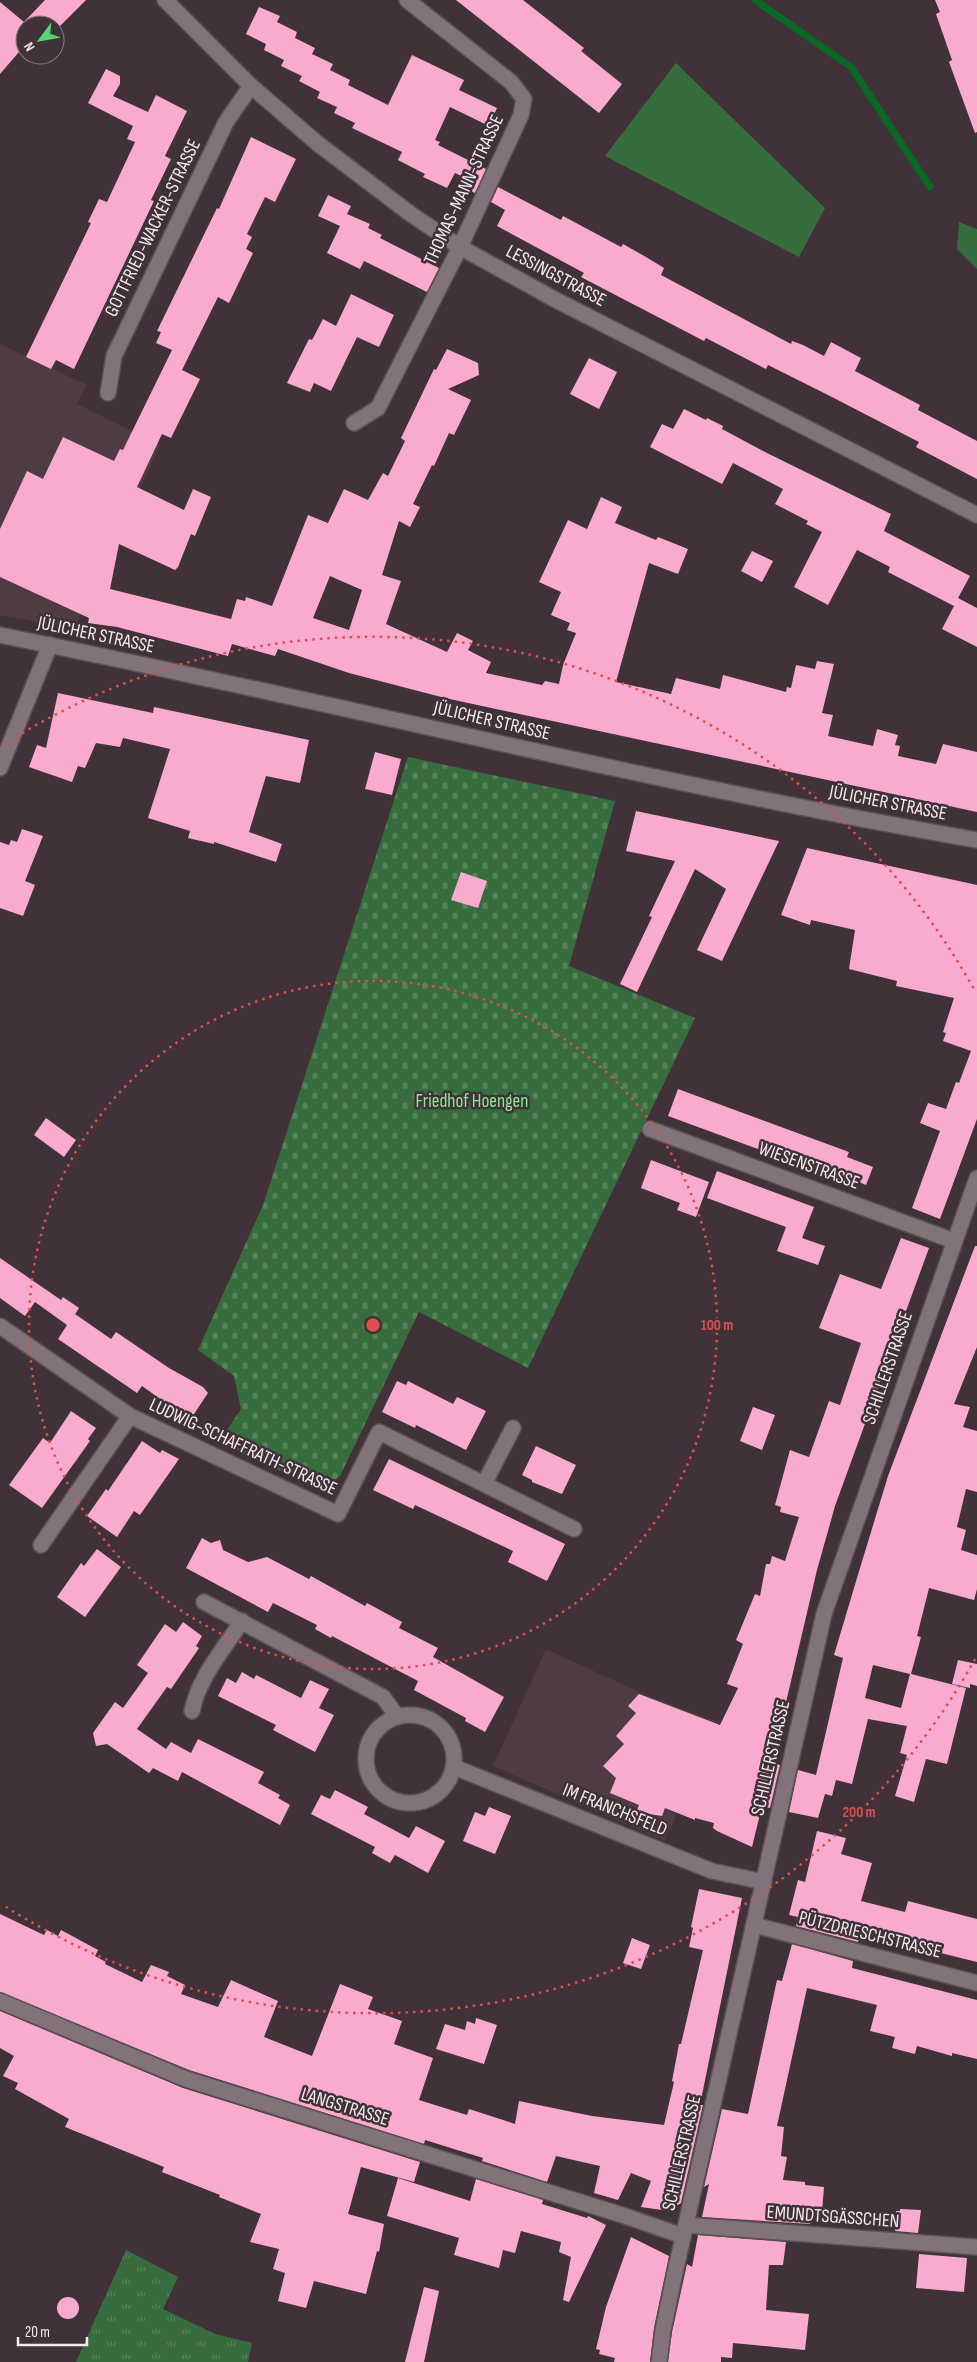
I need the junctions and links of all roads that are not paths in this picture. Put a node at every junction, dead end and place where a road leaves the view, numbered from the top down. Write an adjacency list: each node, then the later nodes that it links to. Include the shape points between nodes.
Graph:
1 (165, 0): 3 (street, LESSINGSTRASSE)
2 (407, 0): 4 (street, THOMAS-MANN-STRASSE, via 511,82 524,99 521,115)
3 (251, 86): 4 (street, LESSINGSTRASSE, via 317,143); 5 (street, GOTTFRIED-WACKER-STRASSE, via 226,122 114,356)
4 (460, 247): 6 (street, THOMAS-MANN-STRASSE, via 378,408); 7 (street, LESSINGSTRASSE, via 554,299)
5 (108, 394)
6 (354, 423)
7 (977, 515)
8 (0, 635): 9 (street, JÜLICHER STRASSE)
9 (50, 645): 10 (street); 11 (street, JÜLICHER STRASSE, via 648,776)
10 (0, 768)
11 (977, 840)
12 (650, 1129): 14 (street, WIESENSTRASSE)
13 (977, 1178): 14 (street, SCHILLERSTRASSE)
14 (954, 1241): 26 (street, SCHILLERSTRASSE, via 824,1614)
15 (0, 1326): 16 (street, LUDWIG-SCHAFFRATH-STRASSE)
16 (130, 1416): 18 (street, LUDWIG-SCHAFFRATH-STRASSE, via 338,1514 379,1432); 20 (street, LUDWIG-SCHAFFRATH-STRASSE)
17 (513, 1428): 18 (street)
18 (484, 1484): 19 (street, LUDWIG-SCHAFFRATH-STRASSE)
19 (574, 1528)
20 (41, 1545)
21 (204, 1602): 22 (street)
22 (242, 1621): 23 (street, via 206,1674); 24 (street, via 384,1697)
23 (192, 1712)
24 (397, 1716): 25 (street, via 415,1715 432,1721 446,1732 453,1749); 25 (street, via 379,1727 367,1744 365,1765 373,1785 388,1799 409,1804 430,1800 446,1786)
25 (454, 1767): 26 (street, IM FRANCHSFELD, via 712,1871)
26 (764, 1882): 27 (street, SCHILLERSTRASSE)
27 (754, 1925): 28 (street, PÜTZDRIESCHSTRASSE); 30 (street, SCHILLERSTRASSE)
28 (977, 1983)
29 (0, 2001): 30 (street, LANGSTRASSE, via 186,2079 604,2209)
30 (684, 2230): 31 (street, EMUNDTSGÄSSCHEN); 32 (street, SCHILLERSTRASSE, via 663,2330)
31 (977, 2248)
32 (660, 2362)

